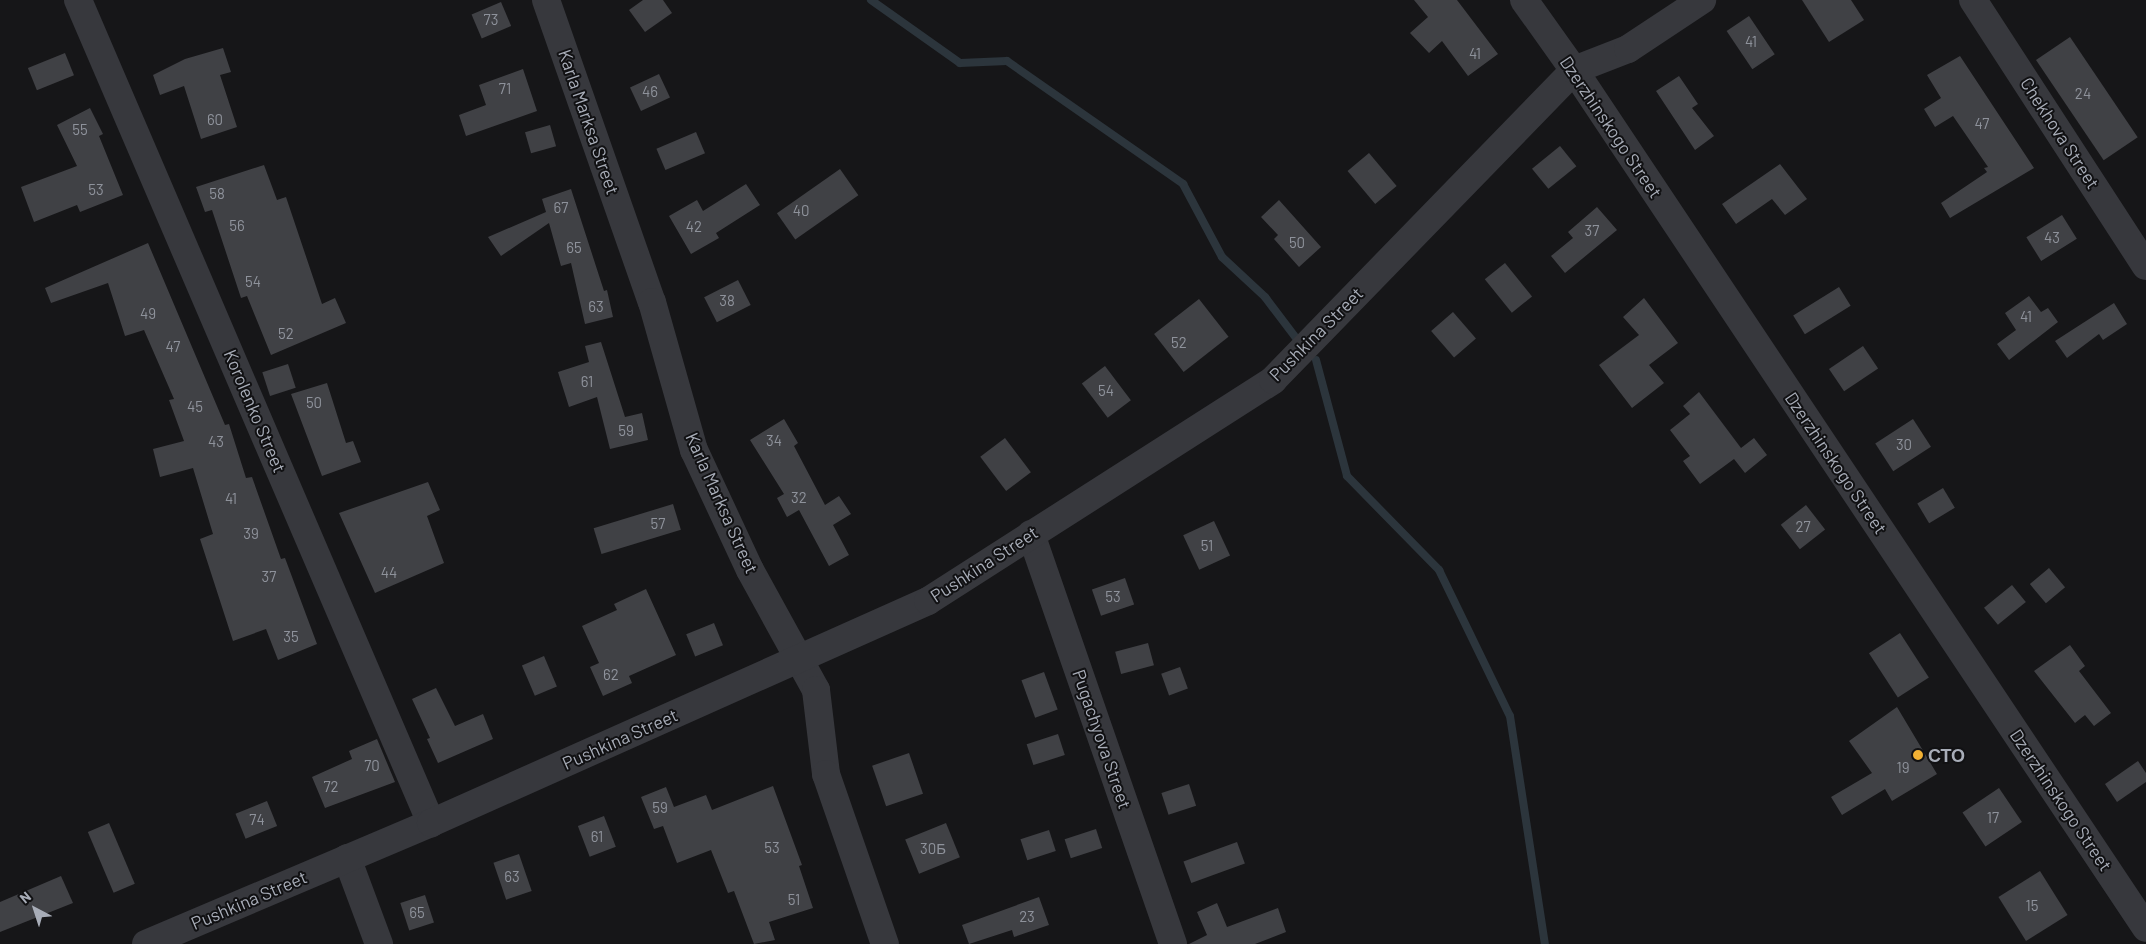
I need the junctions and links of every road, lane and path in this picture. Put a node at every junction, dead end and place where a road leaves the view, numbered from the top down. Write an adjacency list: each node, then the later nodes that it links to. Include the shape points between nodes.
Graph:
1 (78, 0): 10 (street, Korolenko Street)
2 (546, 0): 9 (street, Karla Marksa Street, via 652,302 694,450 750,570)
3 (1524, 0): 6 (street, Dzerzhinskogo Street)
4 (1702, 0): 6 (street, Pushkina Street, via 1628,49)
5 (1973, 0): 7 (street, Chekhova Street)
6 (1574, 70): 8 (street, Pushkina Street, via 1273,380); 12 (street, Dzerzhinskogo Street)
7 (2146, 266)
8 (1031, 534): 9 (street, Pushkina Street, via 928,601); 16 (street, Pugachyova Street)
9 (801, 658): 10 (street, Pushkina Street); 15 (street, Karla Marksa Street, via 816,690 826,774)
10 (431, 823): 11 (street, Pushkina Street)
11 (347, 858): 13 (street, Pushkina Street); 14 (street)
12 (2146, 928)
13 (146, 944)
14 (378, 944)
15 (886, 944)
16 (1173, 944)

